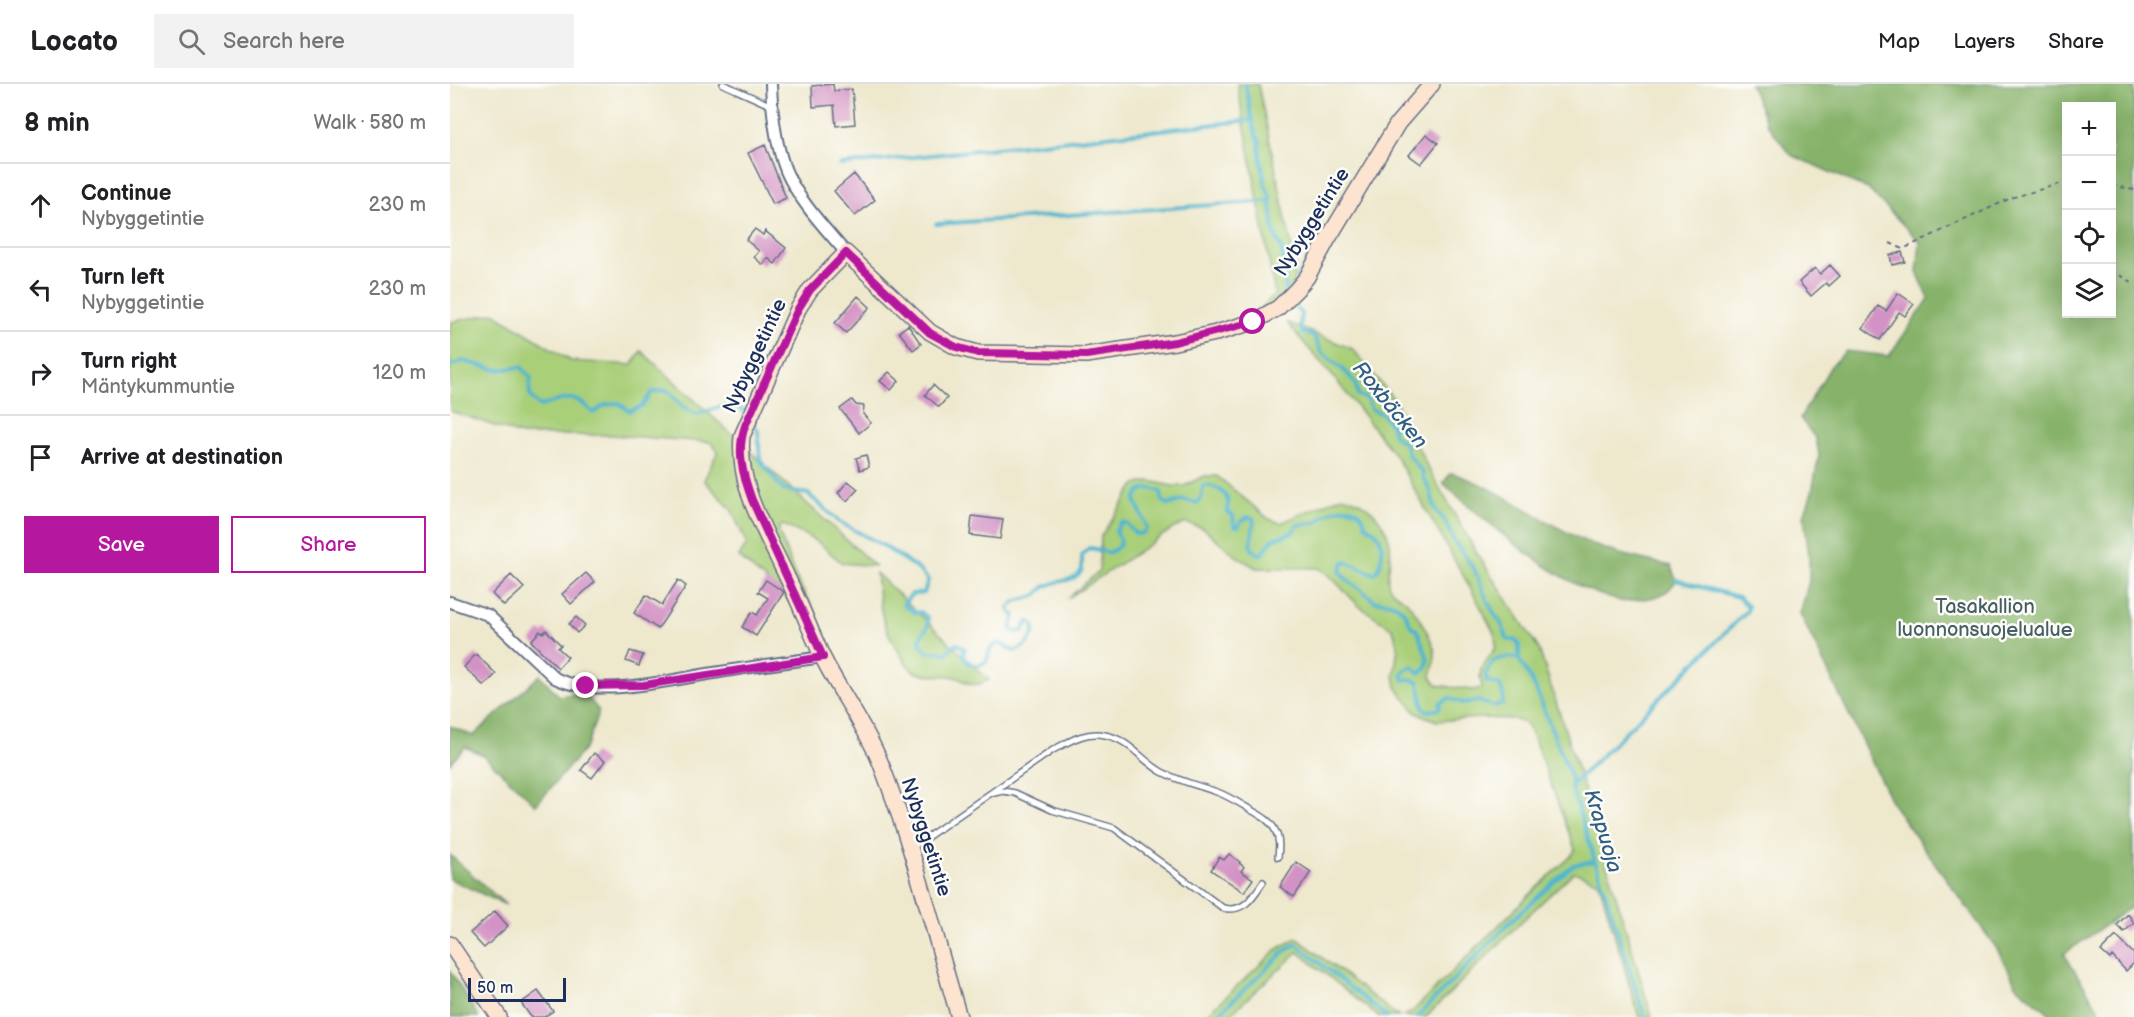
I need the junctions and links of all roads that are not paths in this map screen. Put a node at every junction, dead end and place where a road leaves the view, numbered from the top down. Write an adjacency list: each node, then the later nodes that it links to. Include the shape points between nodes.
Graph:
1 (723, 84): 4 (lane)
2 (771, 84): 4 (street)
3 (1432, 84): 5 (street, Nybyggetintie, via 1398,123 1297,289 1278,308 1253,322 1216,333 1086,355 978,353 930,333)
4 (772, 106): 5 (street, via 787,172)
5 (846, 253): 7 (street, Nybyggetintie, via 810,290 798,309 745,426 740,455 752,500)
6 (450, 602): 7 (street, via 488,615 555,678 586,686 644,685)
7 (823, 657): 9 (street, Nybyggetintie, via 879,761)
8 (990, 794): 9 (lane); 10 (lane, via 1076,737 1107,735 1125,743 1167,774 1226,796 1265,818 1278,837); 11 (lane, via 1009,791 1052,810 1114,828 1223,908 1239,908 1248,903)
9 (909, 850): 14 (street, Nybyggetintie)
10 (1278, 857)
11 (1263, 882)
12 (450, 944): 13 (street)
13 (499, 1017)
14 (959, 1017)

